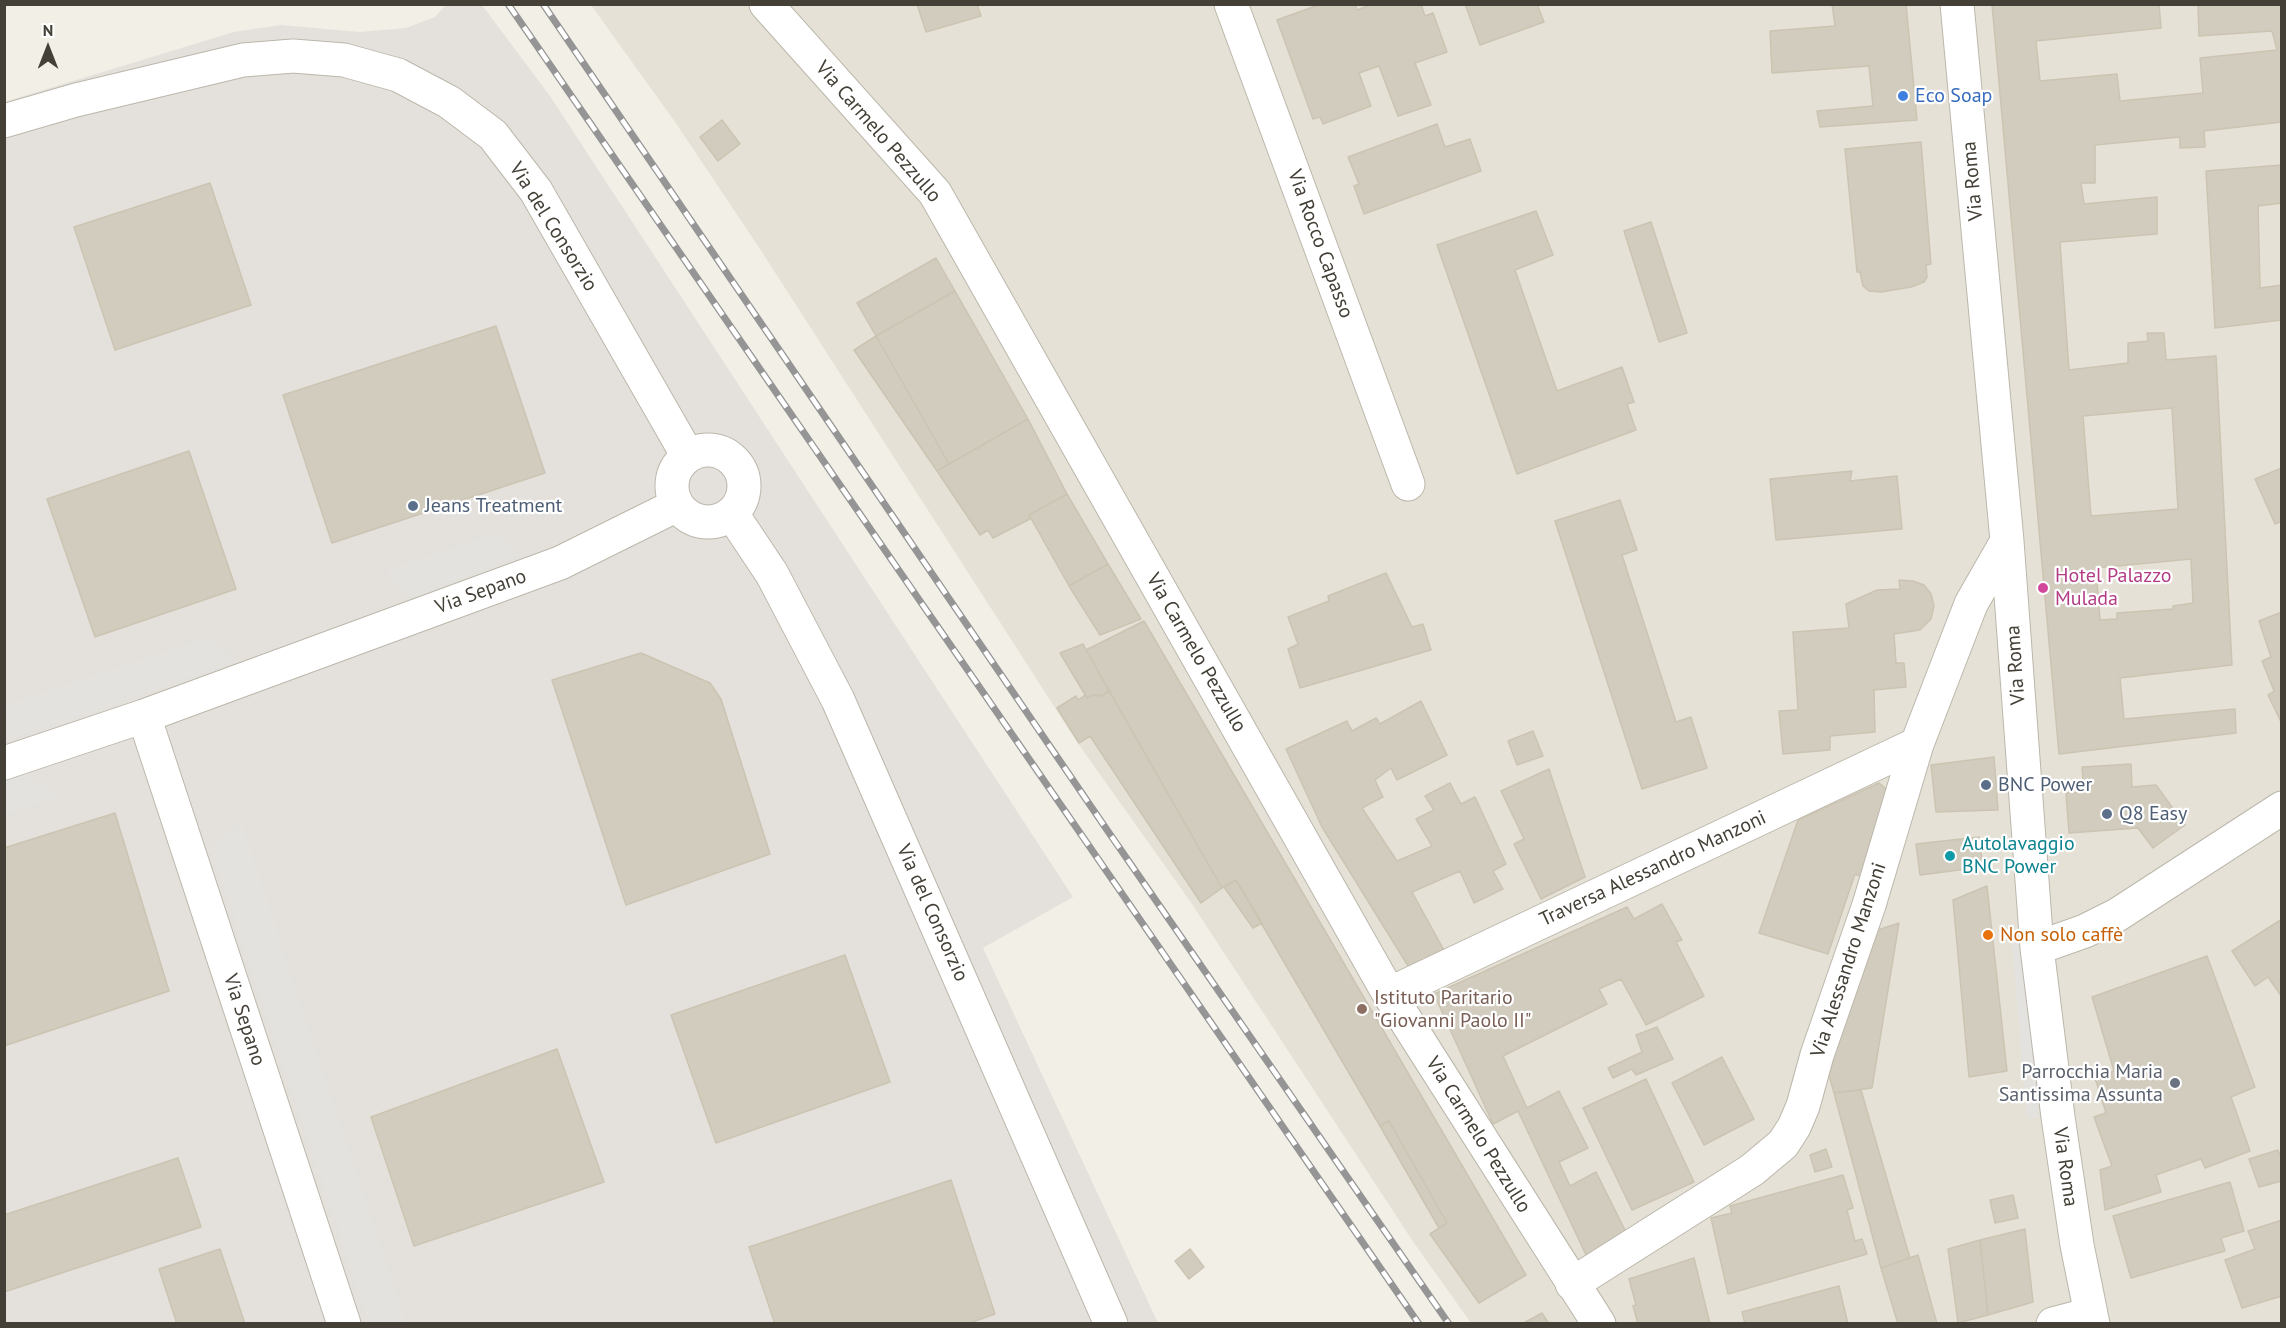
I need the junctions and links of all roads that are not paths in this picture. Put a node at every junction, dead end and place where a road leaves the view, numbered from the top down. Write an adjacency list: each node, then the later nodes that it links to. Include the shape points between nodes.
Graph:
1 (766, 4): 15 (street, Via Carmelo Pezzullo, via 935,193)
2 (1232, 4): 6 (street, Via Rocco Capasso)
3 (1957, 4): 9 (street, Via Roma)
4 (4, 121): 5 (street, Via del Consorzio, via 243,60 293,56 344,60 398,75 449,102 493,135 536,191)
5 (688, 456): 7 (street, via 674,473 673,495); 8 (street, via 698,451 720,452 739,468 744,492)
6 (1408, 484)
7 (677, 505): 8 (street, via 685,514 703,521 721,520); 10 (street, Via Sepano, via 560,563)
8 (732, 514): 19 (street, Via del Consorzio, via 772,574 838,700)
9 (2007, 541): 11 (street, Via Alessandro Manzoni, via 1971,604); 14 (street, Via Roma)
10 (144, 716): 12 (street, Via Sepano); 18 (street, Via Sepano)
11 (1917, 744): 15 (street, Traversa Alessandro Manzoni); 16 (street, Via Alessandro Manzoni, via 1869,905 1794,1127 1783,1144 1752,1170)
12 (4, 763)
13 (2282, 808): 14 (street, via 2117,915)
14 (2037, 948): 17 (street, Via Roma, via 2059,1129)
15 (1389, 994): 16 (street, Via Carmelo Pezzullo)
16 (1572, 1284): 20 (street, Via Carmelo Pezzullo)
17 (2091, 1320): 21 (street)
18 (344, 1323)
19 (1111, 1323)
20 (1599, 1323)
21 (2053, 1323)

